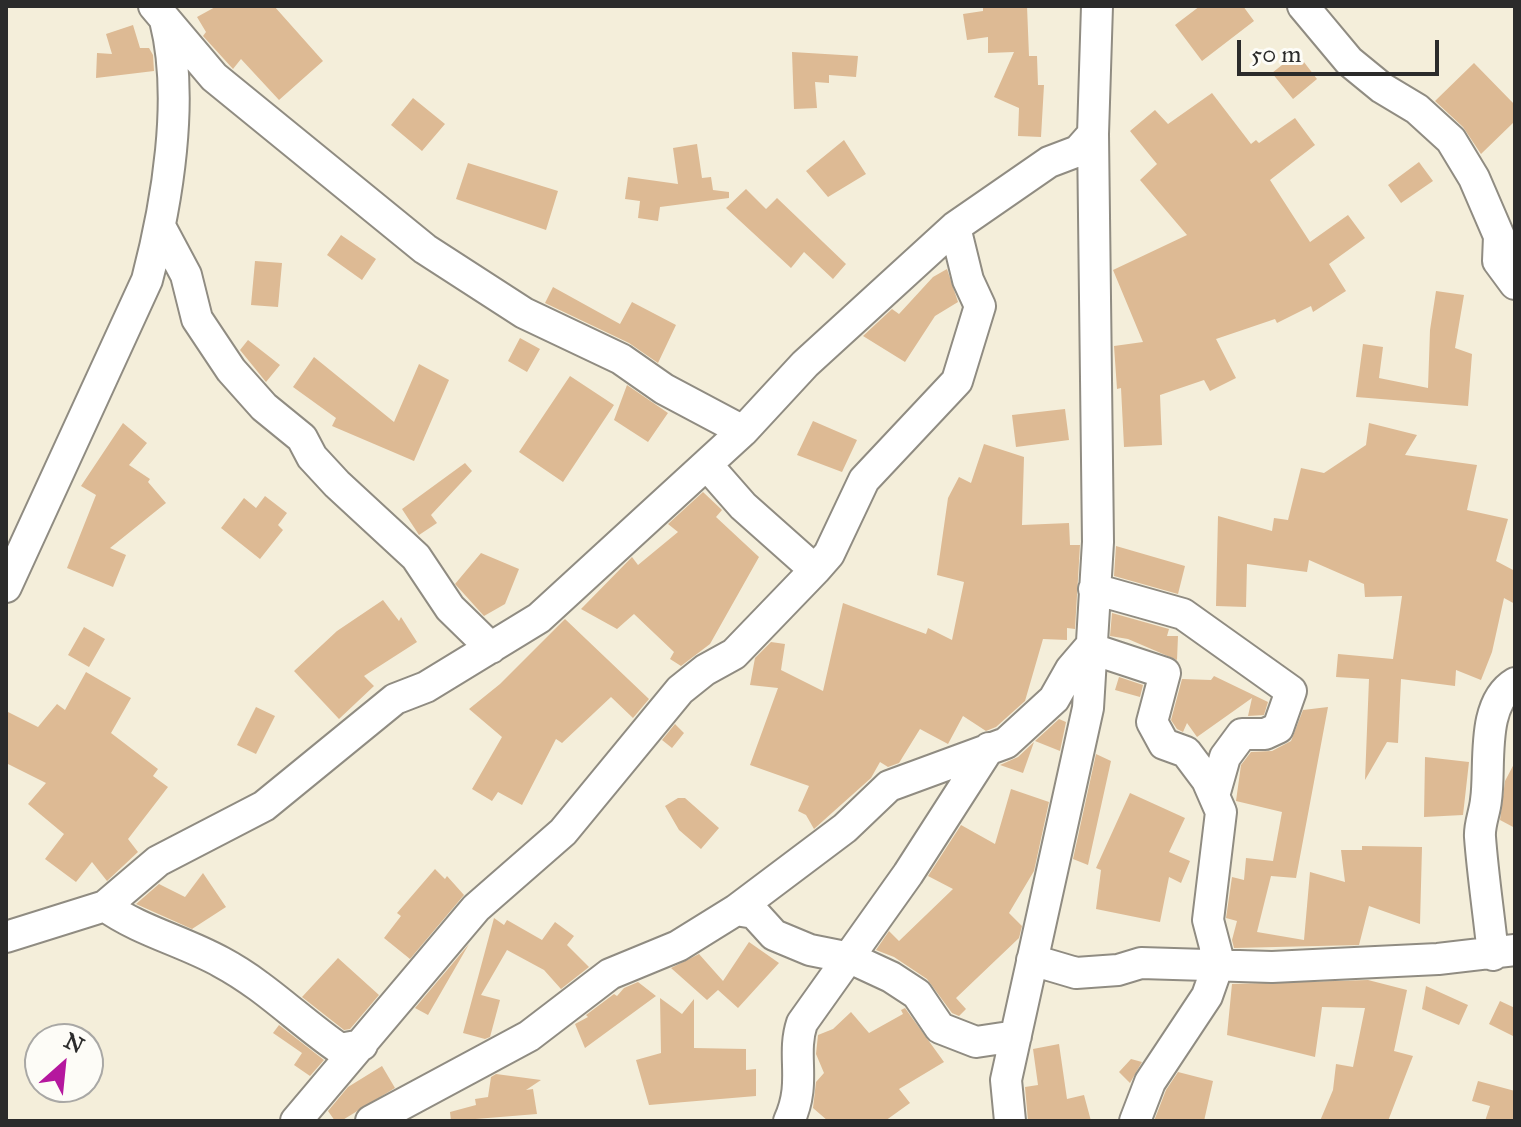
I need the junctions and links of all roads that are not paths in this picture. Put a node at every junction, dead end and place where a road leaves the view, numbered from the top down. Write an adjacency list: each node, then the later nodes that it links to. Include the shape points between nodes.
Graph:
1 (1097, 6): 4 (street)
2 (1303, 6): 7 (street, via 1349,61 1451,140 1499,236 1498,261)
3 (159, 12): 6 (street, via 170,40 172,97); 8 (street, via 214,77 425,249 524,313 621,359)
4 (1093, 134): 5 (street, via 1078,151 1049,162); 12 (street, via 1098,542)
5 (955, 227): 8 (street, via 805,364); 10 (street, via 980,306 957,381 864,480 829,554)
6 (162, 230): 11 (street, via 147,280); 13 (street, via 186,275 197,319 231,370 302,438 337,484 416,557 450,608)
7 (1515, 284)
8 (743, 431): 9 (street)
9 (707, 465): 10 (street, via 743,506); 13 (street, via 539,618)
10 (815, 570): 26 (street, via 734,654 680,690 563,832 476,908)
11 (6, 587)
12 (1094, 589): 14 (street); 17 (street, via 1183,614 1291,691 1278,728 1242,734 1225,757)
13 (491, 648): 18 (street, via 395,699 264,806 158,861)
14 (1089, 648): 16 (street, via 1033,721 1006,743); 17 (street, via 1165,673 1152,722 1164,744 1186,752); 23 (street, via 1088,708 1079,759)
15 (1515, 683): 21 (street, via 1494,716 1479,833 1483,895)
16 (989, 748): 19 (street, via 889,786 845,828); 22 (street)
17 (1214, 796): 24 (street, via 1221,812 1208,920)
18 (105, 906): 20 (street); 26 (street, via 127,922 208,956 265,988 340,1049)
19 (736, 910): 22 (street, via 754,913 774,935); 29 (street, via 678,946 610,974 529,1036)
20 (6, 937)
21 (1504, 952): 24 (street, via 1272,967)
22 (850, 958): 25 (street, via 917,994 940,1028 976,1042); 27 (street, via 802,1023 797,1039)
23 (1032, 960): 24 (street, via 1076,973 1141,963); 25 (street)
24 (1219, 962): 31 (street, via 1207,996 1150,1082)
25 (1016, 1036): 30 (street, via 1006,1080)
26 (362, 1045): 28 (street)
27 (798, 1115)
28 (296, 1121)
29 (371, 1121)
30 (1010, 1121)
31 (1135, 1121)

